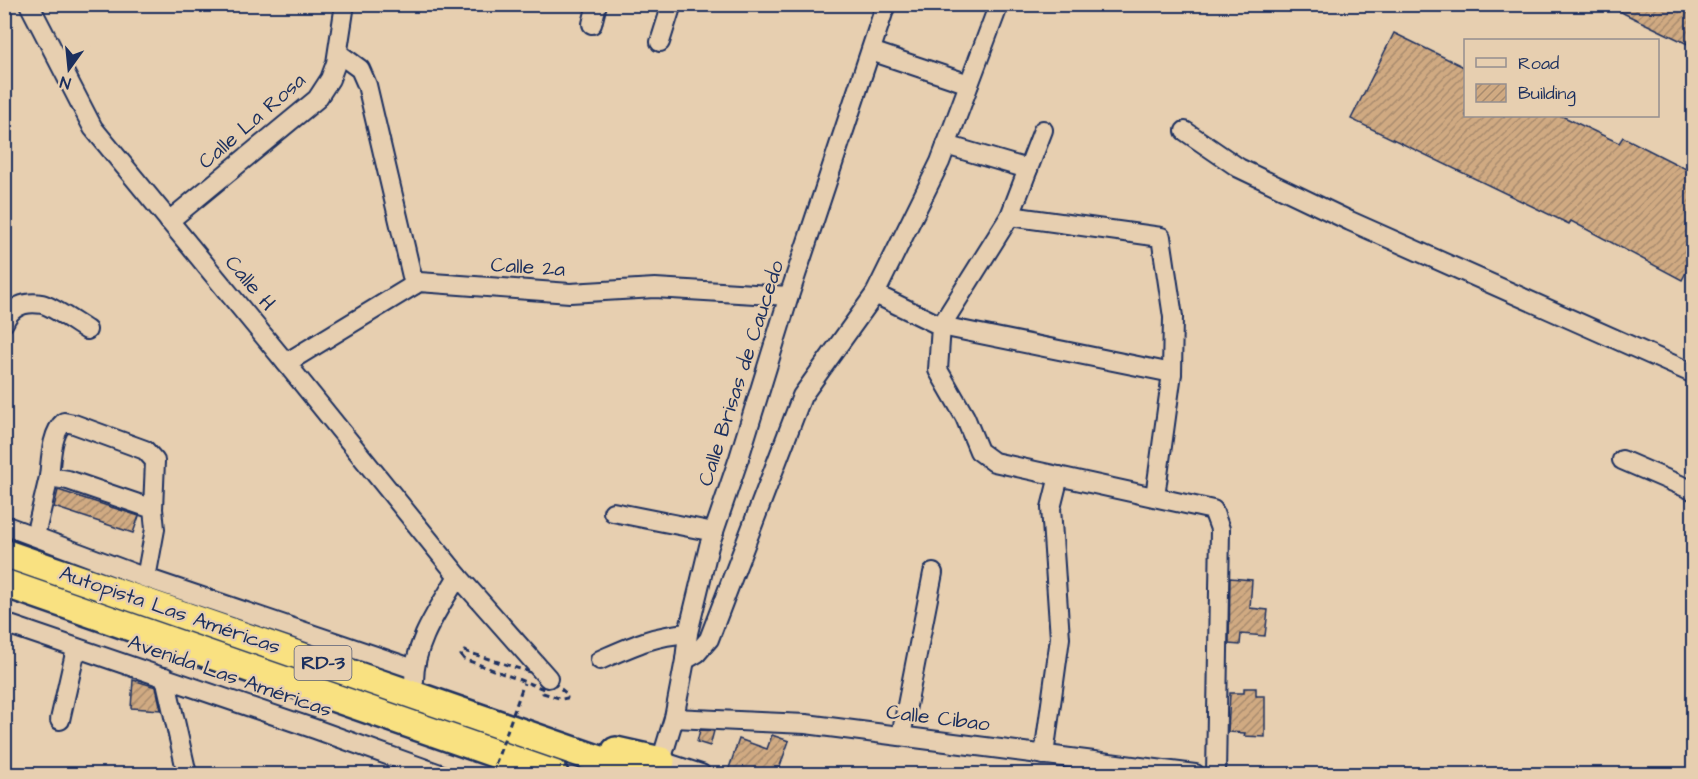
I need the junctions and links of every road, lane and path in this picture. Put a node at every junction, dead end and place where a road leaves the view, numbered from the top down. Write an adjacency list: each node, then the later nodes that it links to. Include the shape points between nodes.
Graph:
1 (29, 4): 17 (street, Calle H, via 93,128)
2 (345, 4): 10 (street, Calle La Rosa)
3 (597, 4): 7 (street)
4 (672, 4): 8 (street)
5 (886, 4): 9 (street, Calle Brisas de Caucedo)
6 (999, 4): 11 (street)
7 (592, 24)
8 (660, 42)
9 (871, 51): 11 (street); 20 (street, Calle Brisas de Caucedo)
10 (338, 53): 17 (street, Calle La Rosa, via 330,79 317,99); 18 (street, via 360,69 367,86)
11 (969, 84): 14 (street)
12 (1043, 130): 15 (street)
13 (1185, 131): 26 (street, via 1239,168 1350,221)
14 (946, 145): 15 (street); 19 (street)
15 (1028, 169): 16 (street)
16 (1010, 216): 22 (street); 25 (street, via 1161,237 1173,316)
17 (170, 221): 24 (street, Calle H)
18 (414, 285): 20 (street, Calle 2a, via 441,282 570,293 655,288); 24 (street, Calle 2a)
19 (875, 294): 22 (street); 47 (street, via 802,396 709,639)
20 (789, 296): 35 (street, Calle Brisas de Caucedo)
21 (4, 323): 23 (street, via 16,306 43,304)
22 (941, 326): 25 (street); 28 (street, via 938,370 965,417 978,451 994,462)
23 (87, 330)
24 (286, 363): 39 (street, Calle H)
25 (1172, 373): 31 (street)
26 (1694, 374)
27 (1622, 460): 30 (street)
28 (1059, 476): 31 (street); 54 (street, via 1051,508 1060,638)
29 (49, 477): 32 (street); 32 (street, via 58,427 64,422 74,424 145,450 155,461); 36 (street)
30 (1694, 491)
31 (1155, 497): 62 (street, via 1213,510 1220,529)
32 (153, 509): 40 (street, via 155,529)
33 (613, 512): 35 (street)
34 (4, 525): 36 (street)
35 (714, 532): 43 (street, Calle Brisas de Caucedo)
36 (35, 536): 40 (street)
37 (4, 553): 50 (highway, Autopista Las Américas / RD-3)
38 (933, 573): 53 (street)
39 (458, 576): 49 (street, Calle H); 50 (street, via 422,640)
40 (146, 578): 50 (street)
41 (4, 583): 59 (highway, Autopista Las Américas / RD-3)
42 (5, 624): 44 (street, Avenida Las Américas)
43 (687, 633): 46 (street, via 646,640); 47 (street, Calle Brisas de Caucedo)
44 (76, 649): 48 (street, Avenida Las Américas); 52 (street)
45 (490, 658): 58 (path, bridge, via 464,651 461,655 524,683)
46 (600, 660)
47 (685, 660): 51 (street, Calle Brisas de Caucedo)
48 (165, 677): 56 (street); 57 (street, Avenida Las Américas)
49 (548, 678)
50 (414, 682): 55 (highway, Autopista Las Américas / RD-3, via 506,727)
51 (674, 718): 53 (street, Calle Cibao, via 806,724); 55 (street, Calle Brisas de Caucedo)
52 (60, 720)
53 (901, 736): 54 (street, Calle Cibao)
54 (1044, 755): 61 (street, Calle Cibao)
55 (651, 768): 60 (street)
56 (187, 774)
57 (440, 774)
58 (492, 774)
59 (554, 774)
60 (701, 774)
61 (1195, 774)
62 (1216, 774)

